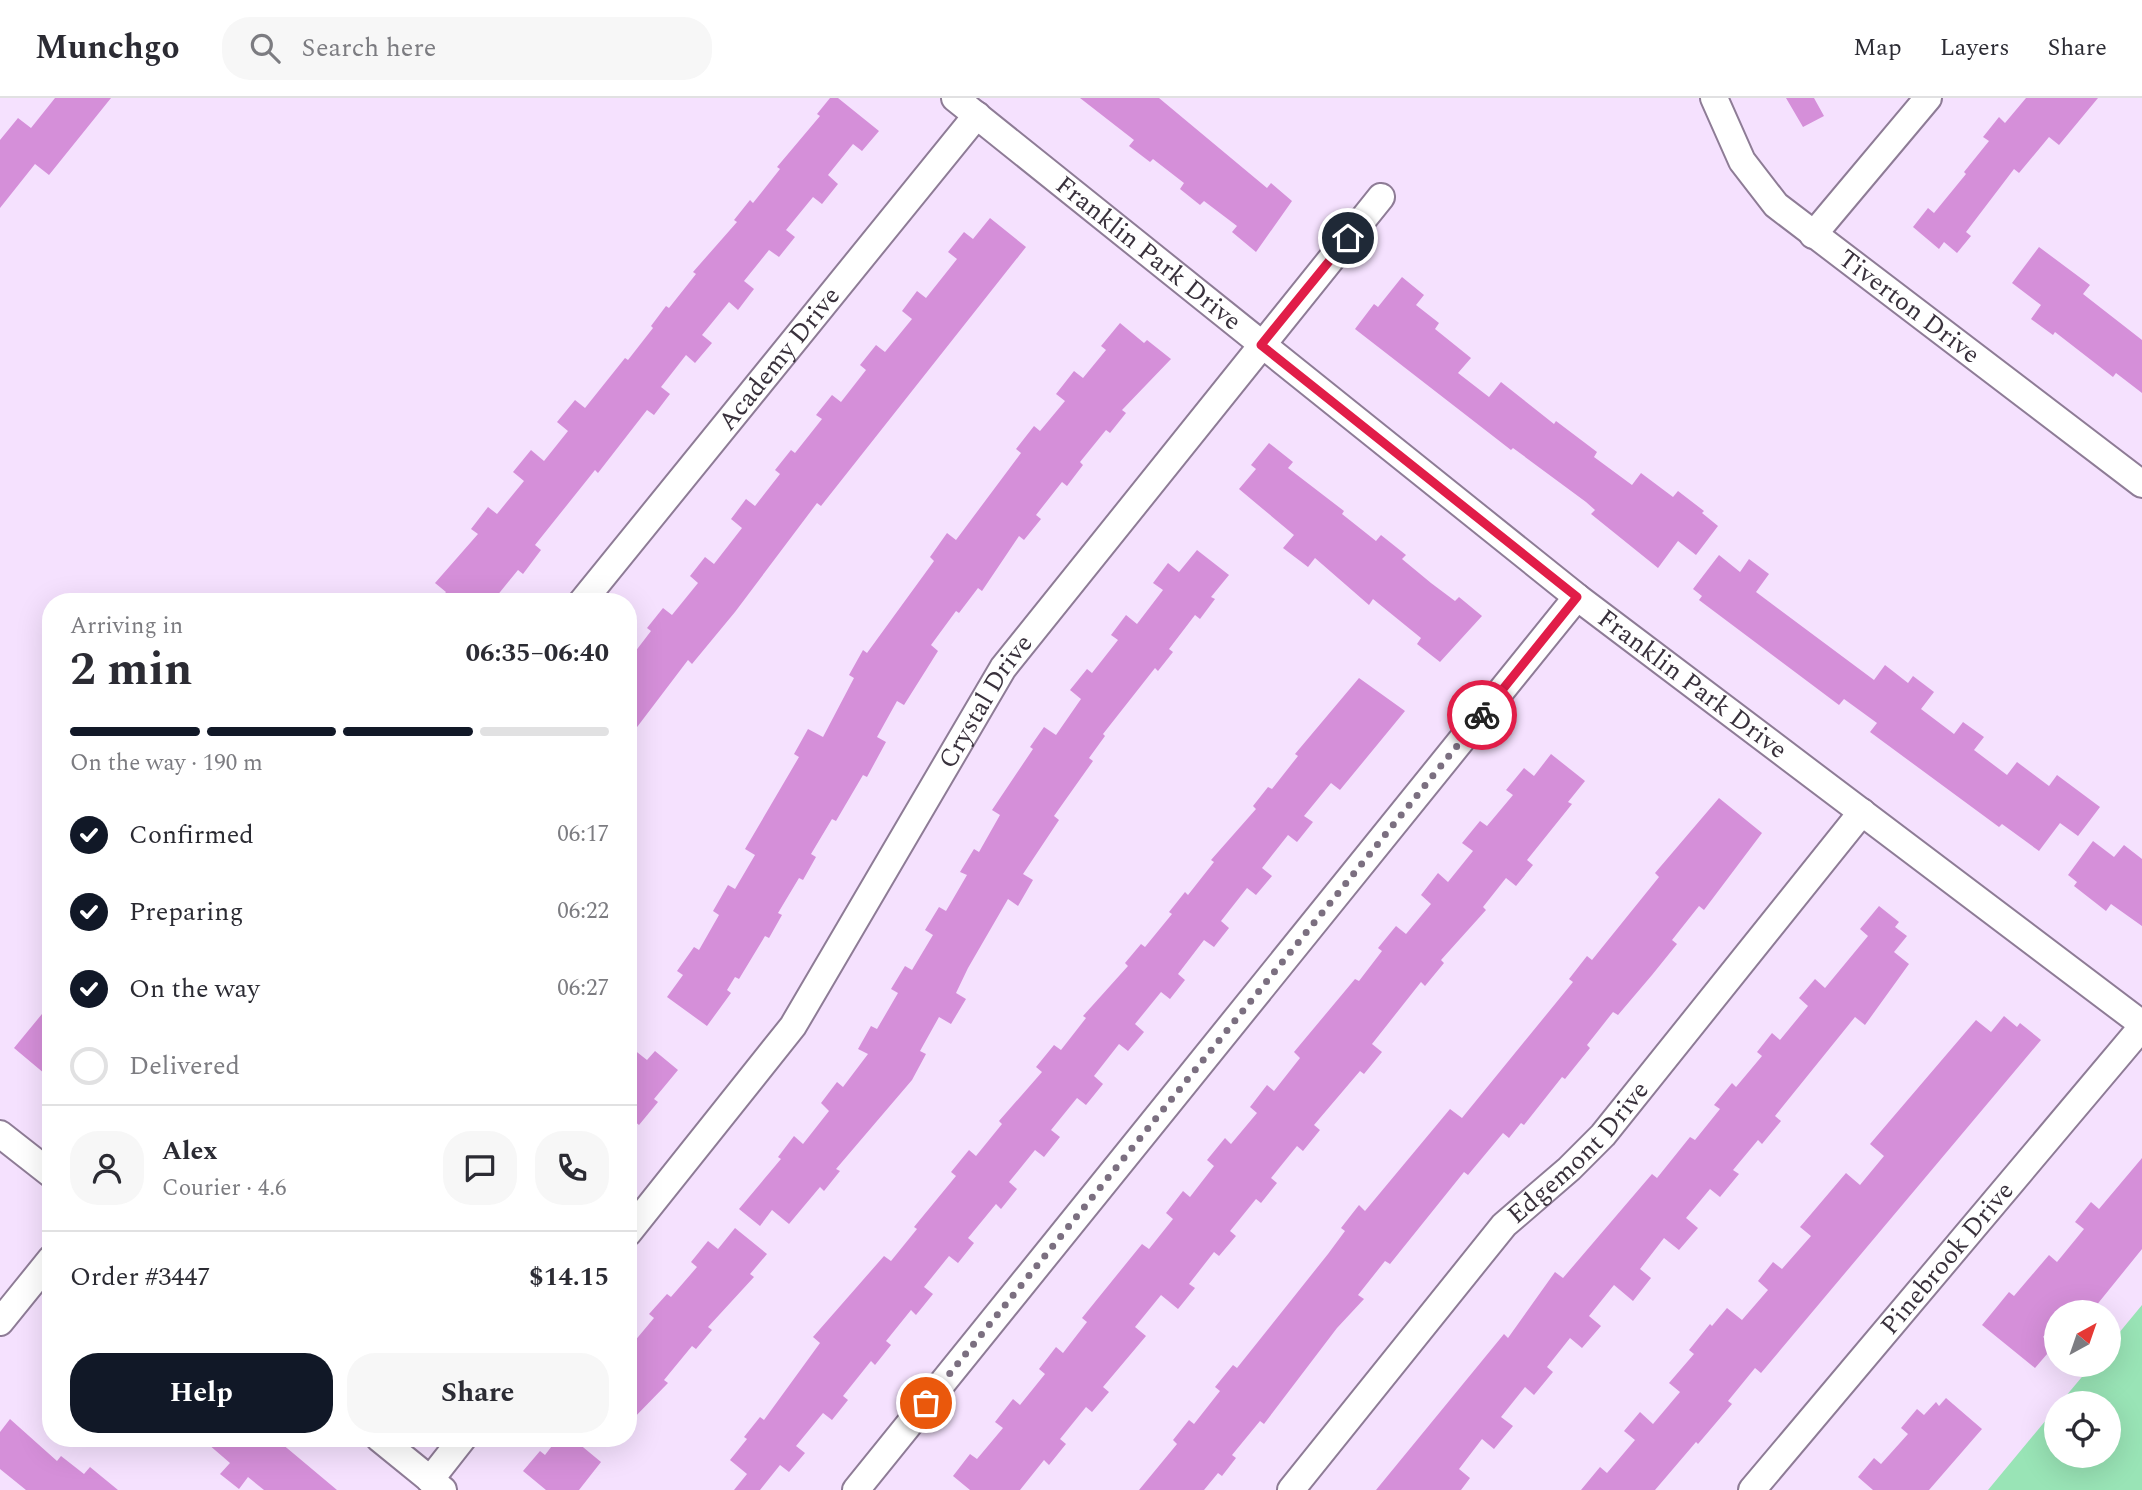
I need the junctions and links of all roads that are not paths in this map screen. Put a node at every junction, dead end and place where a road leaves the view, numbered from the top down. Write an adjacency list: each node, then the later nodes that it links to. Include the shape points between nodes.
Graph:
1 (955, 98): 4 (street, Franklin Park Drive)
2 (1714, 98): 6 (street, Tiverton Drive, via 1728,135 1758,184)
3 (1928, 98): 6 (street)
4 (977, 116): 7 (street, Franklin Park Drive); 9 (street, Academy Drive)
5 (1381, 197): 7 (street, Crystal Drive)
6 (1813, 235): 8 (street, Tiverton Drive)
7 (1261, 345): 10 (street, Franklin Park Drive); 15 (street, Crystal Drive, via 1003,668 793,1026)
8 (2142, 484)
9 (589, 593)
10 (1577, 597): 11 (street, Franklin Park Drive); 21 (street)
11 (1862, 812): 12 (street, Franklin Park Drive); 22 (street, Edgemont Drive, via 1603,1135 1504,1225)
12 (2142, 1026): 23 (street, Pinebrook Drive)
13 (0, 1133): 14 (street)
14 (42, 1167)
15 (637, 1211)
16 (42, 1270): 17 (street)
17 (0, 1322)
18 (390, 1447): 20 (street)
19 (458, 1447): 20 (street)
20 (437, 1485)
21 (856, 1490)
22 (1291, 1490)
23 (1752, 1490)

